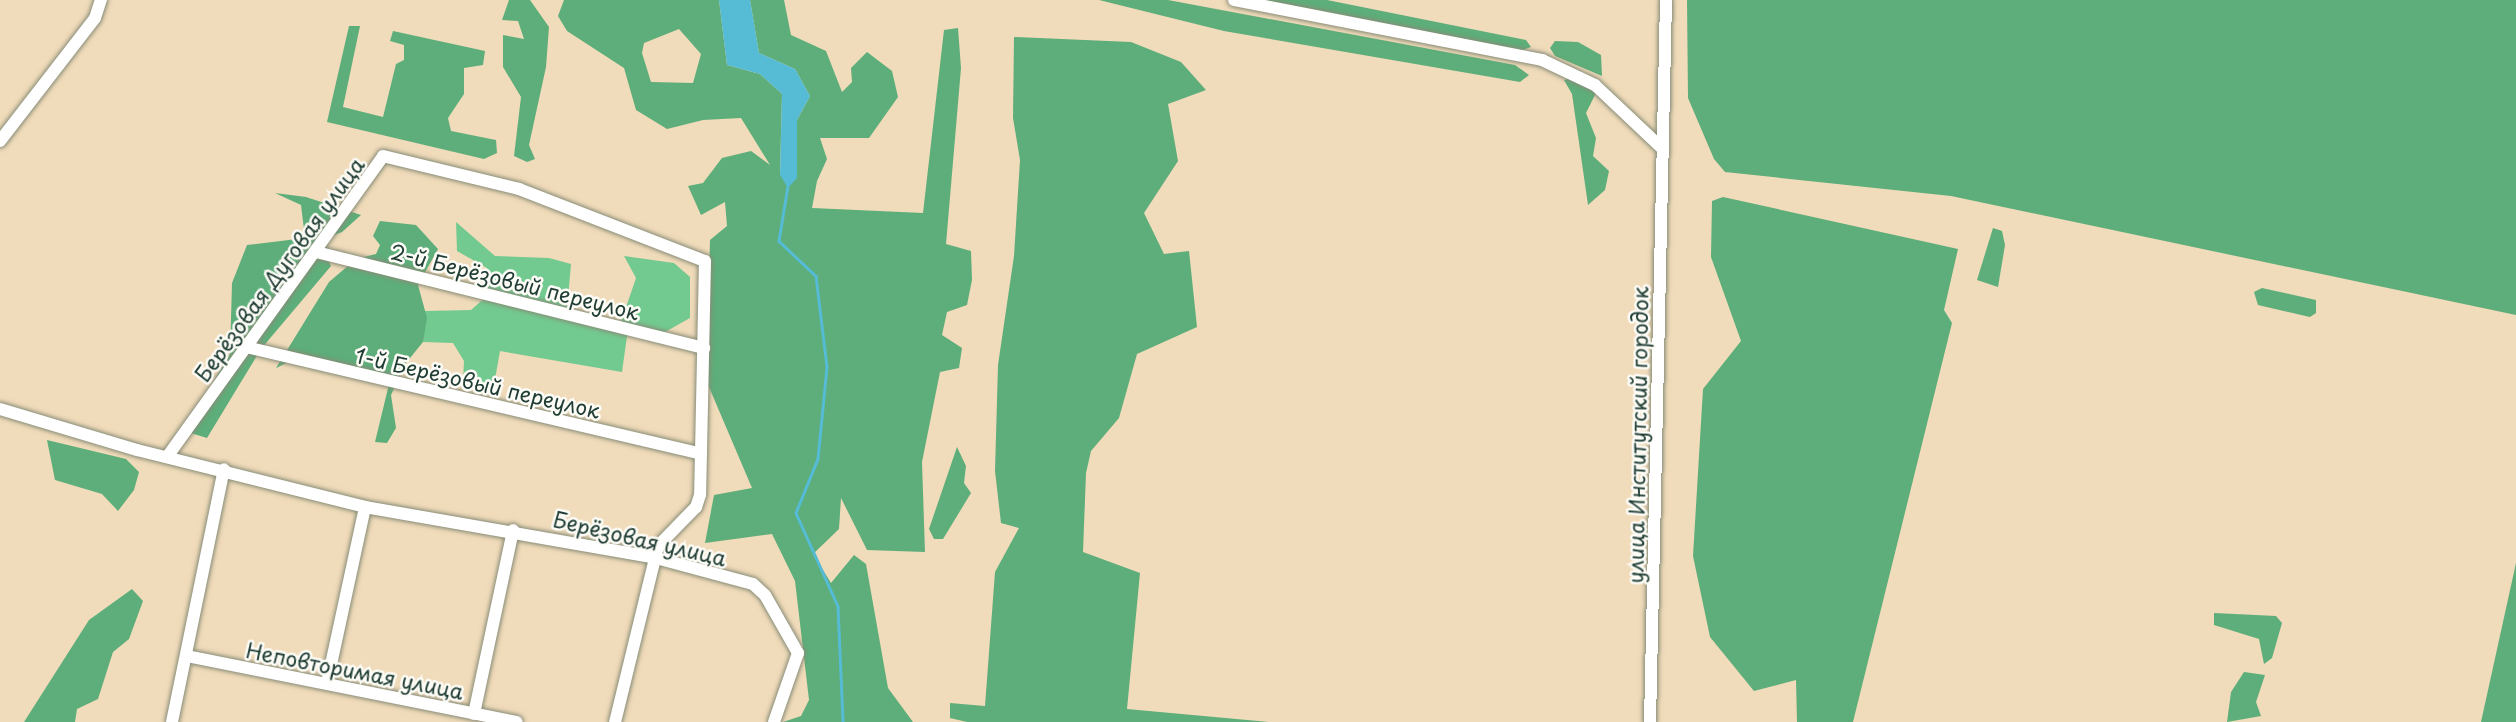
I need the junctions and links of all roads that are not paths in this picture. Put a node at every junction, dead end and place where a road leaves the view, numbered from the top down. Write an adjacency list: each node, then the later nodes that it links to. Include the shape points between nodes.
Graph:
1 (101, 0): 4 (street, via 95,18)
2 (1234, 0): 5 (street, via 1542,60 1595,85)
3 (1666, 0): 5 (street, улица Институтский городок)
4 (0, 141)
5 (1663, 149): 23 (street, улица Институтский городок)
6 (316, 252): 7 (street, Берёзовая Дуговая улица); 8 (street, 2-й Берёзовый переулок); 8 (street, Берёзовая Дуговая улица, via 383,156 519,189 705,261)
7 (246, 346): 10 (street, 1-й Берёзовый переулок); 11 (street, Берёзовая Дуговая улица)
8 (704, 348): 10 (street, Берёзовая Дуговая улица)
9 (0, 409): 11 (street, Берёзовая улица)
10 (701, 454): 15 (street, Берёзовая Дуговая улица, via 696,508 663,537)
11 (167, 457): 12 (street, Берёзовая улица)
12 (224, 469): 13 (street, Берёзовая улица); 16 (street)
13 (365, 507): 14 (street, Берёзовая улица); 17 (street)
14 (513, 530): 15 (street, Берёзовая улица); 18 (street)
15 (656, 558): 21 (street, Берёзовая Дуговая улица); 22 (street, Берёзовая улица, via 753,584 765,595 798,653)
16 (187, 656): 17 (street, Неповторимая улица); 19 (street)
17 (327, 683): 18 (street, Неповторимая улица)
18 (474, 713): 20 (street, Неповторимая улица)
19 (173, 722)
20 (516, 722)
21 (615, 722)
22 (774, 722)
23 (1650, 722)

